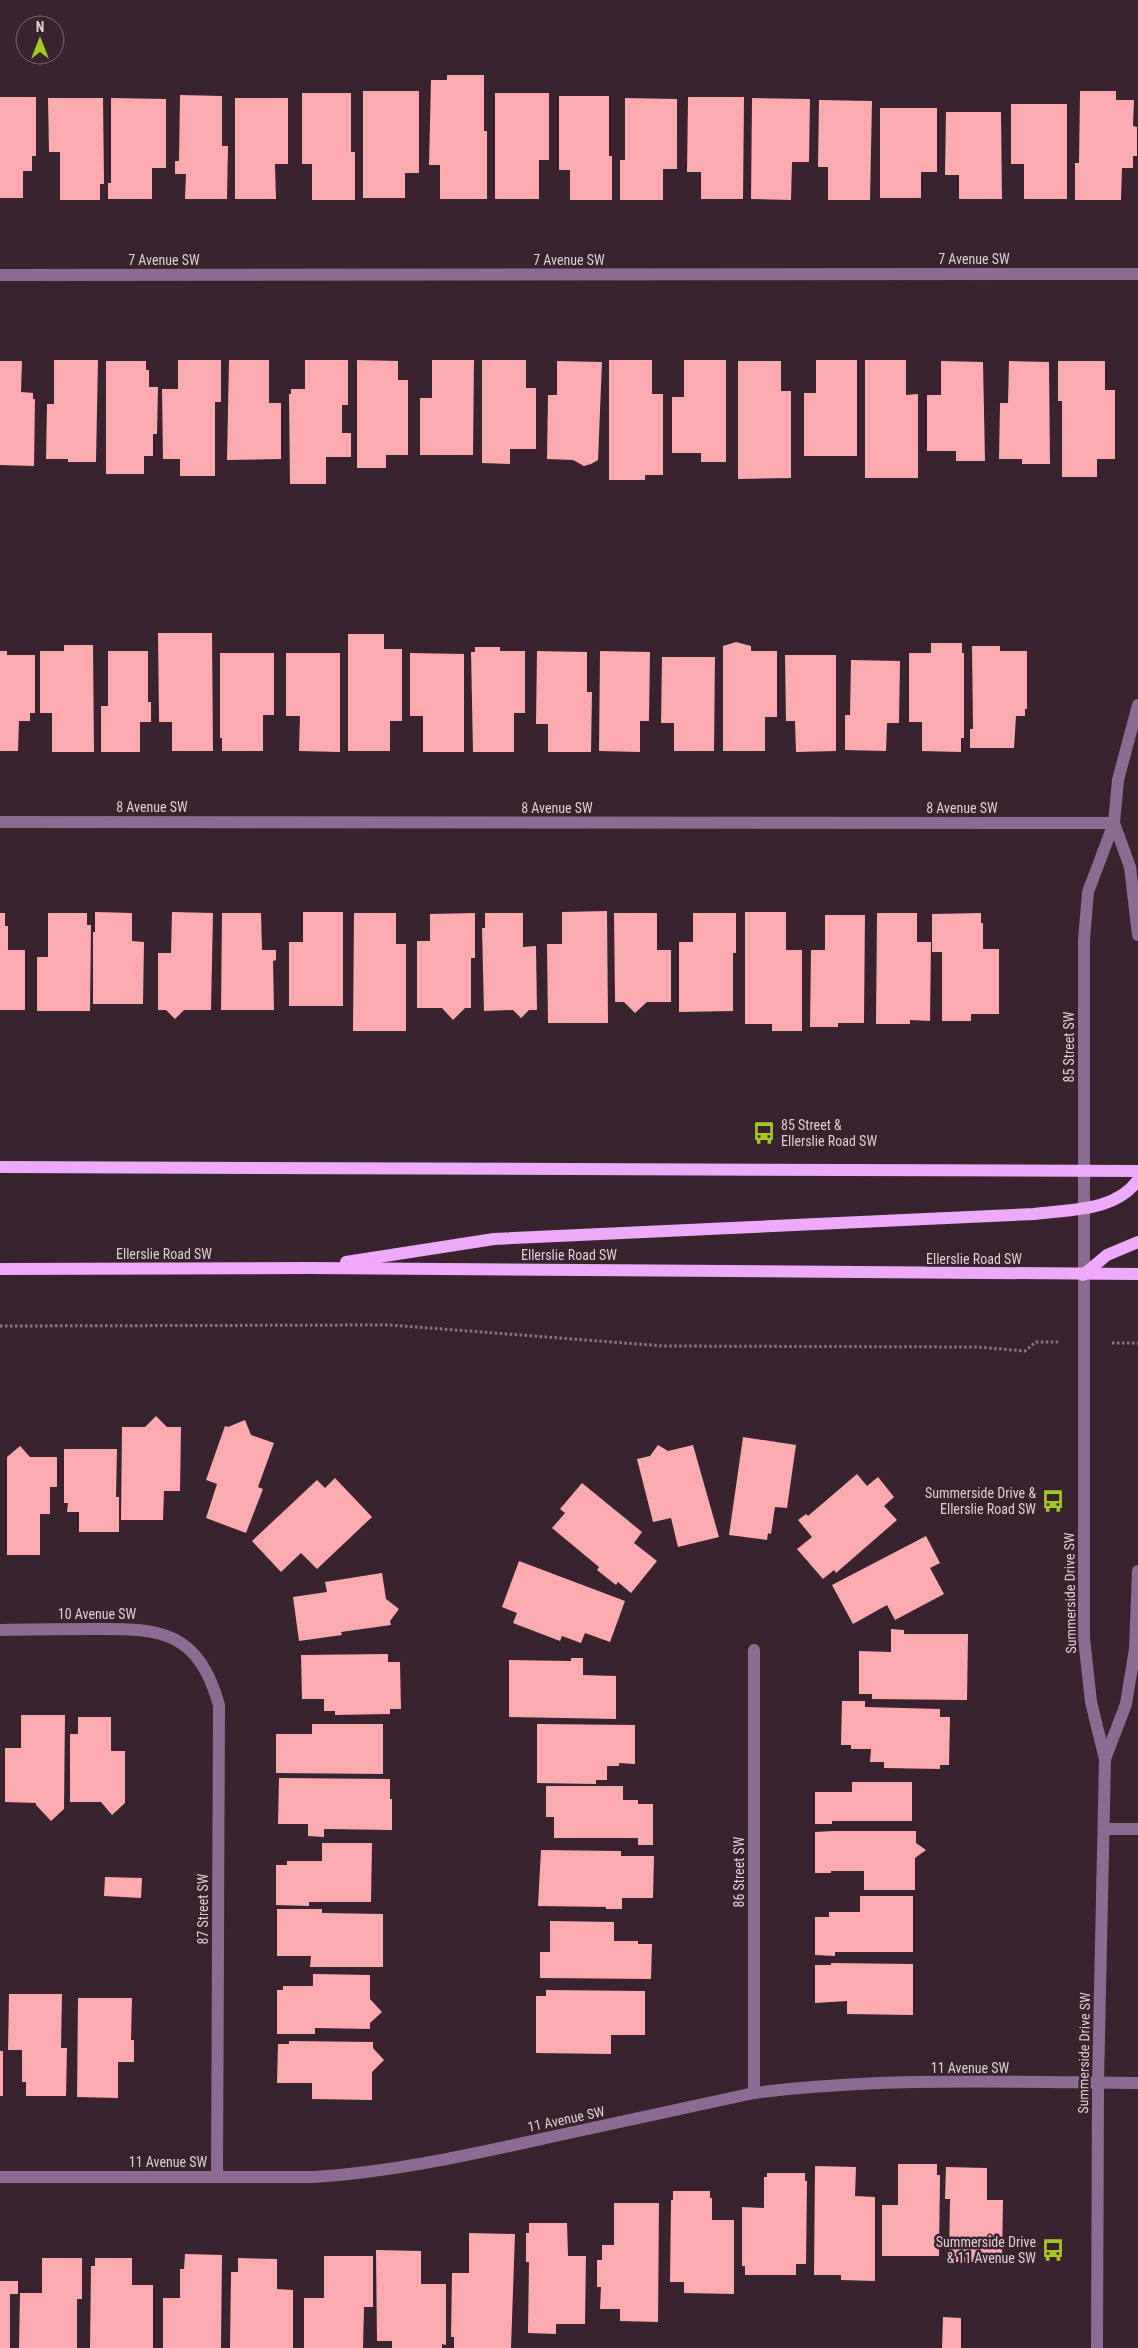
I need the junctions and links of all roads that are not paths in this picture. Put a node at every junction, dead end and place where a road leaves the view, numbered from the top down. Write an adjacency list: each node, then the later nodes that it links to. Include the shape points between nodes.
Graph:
1 (1138, 274): 2 (street, 7 Avenue SW)
2 (0, 275)
3 (1138, 705): 5 (street, 85 Street SW, via 1118,780)
4 (0, 822): 5 (street, 8 Avenue SW)
5 (1114, 823): 6 (street, 85 Street SW, via 1130,867); 9 (street, 85 Street SW, via 1088,892 1084,940)
6 (1138, 935)
7 (0, 1167): 9 (main road)
8 (1138, 1171): 9 (main road)
9 (1084, 1172): 11 (street, 85 Street SW)
10 (1138, 1180): 11 (main road, via 1132,1189 1109,1204)
11 (1083, 1208): 13 (main road, via 1034,1214 494,1239); 16 (street, 85 Street SW)
12 (1138, 1242): 16 (main road, via 1107,1255)
13 (309, 1268): 14 (main road, Ellerslie Road SW); 16 (main road, Ellerslie Road SW)
14 (0, 1270)
15 (1138, 1274): 16 (main road, Ellerslie Road SW)
16 (1083, 1275): 22 (street, Summerside Drive SW, via 1084,1638 1092,1702)
17 (1138, 1572): 20 (street, Summerside Drive SW)
18 (0, 1630): 19 (street, 10 Avenue SW, via 151,1630)
19 (190, 1649): 29 (street, 87 Street SW, via 213,1685 219,1705)
20 (1137, 1649): 22 (street, Summerside Drive SW, via 1126,1704)
21 (754, 1650): 27 (street, 86 Street SW)
22 (1105, 1759): 23 (street, Summerside Drive SW)
23 (1104, 1829): 24 (street); 25 (street, Summerside Drive SW)
24 (1138, 1830)
25 (1098, 2083): 26 (street, 11 Avenue SW); 27 (street, 11 Avenue SW, via 872,2083 806,2086); 30 (street, Summerside Drive SW)
26 (1138, 2083)
27 (754, 2093): 29 (street, 11 Avenue SW, via 387,2171 314,2177)
28 (0, 2177): 29 (street, 11 Avenue SW)
29 (217, 2177)
30 (1097, 2348)

